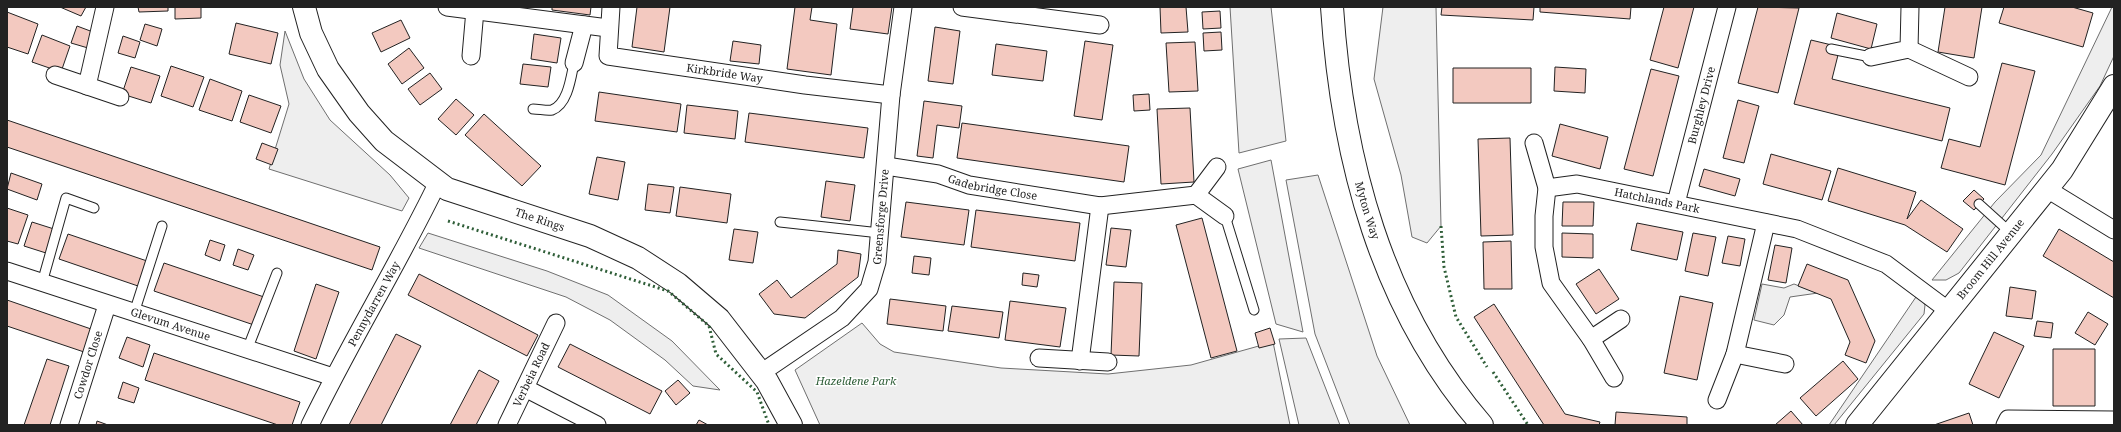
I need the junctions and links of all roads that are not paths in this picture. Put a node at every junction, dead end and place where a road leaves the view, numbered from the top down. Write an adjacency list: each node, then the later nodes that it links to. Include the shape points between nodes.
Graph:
1 (105, 7): 21 (street)
2 (304, 7): 29 (street, The Rings, via 311,33 328,68 359,113 384,141)
3 (447, 7): 10 (street)
4 (611, 7): 13 (street, Kirkbride Way)
5 (903, 7): 23 (street, Greensforge Drive)
6 (962, 7): 11 (street)
7 (1332, 7): 64 (street, Myton Way, via 1336,58 1345,117 1357,177 1376,242 1424,345)
8 (1727, 7): 33 (street, Burghley Drive)
9 (1910, 7): 14 (street)
10 (475, 10): 12 (street); 16 (street)
11 (1100, 24)
12 (584, 25): 13 (street); 18 (street)
13 (608, 28): 23 (street, Kirkbride Way, via 608,56)
14 (1909, 49): 17 (street); 20 (street)
15 (1830, 50): 17 (lane)
16 (471, 56)
17 (1871, 57)
18 (574, 63): 25 (lane, via 569,86 557,107 551,110)
19 (55, 75): 21 (street)
20 (1969, 77)
21 (87, 86): 24 (street)
22 (2114, 86): 31 (street, Broom Hill Avenue, via 2062,170)
23 (891, 95): 27 (street, Greensforge Drive)
24 (120, 97)
25 (533, 109)
26 (1534, 143): 30 (street)
27 (886, 166): 35 (street, Gadebridge Close, via 938,174 969,185); 42 (street, Greensforge Drive)
28 (1217, 167): 32 (street)
29 (438, 182): 60 (street, The Rings, via 447,189 590,236 638,258 678,284 719,320); 61 (street, Pennydarren Way, via 414,231)
30 (1547, 188): 33 (street, Hatchlands Park, via 1577,184); 53 (street, via 1544,247 1551,283)
31 (2047, 189): 41 (street); 43 (street, Broom Hill Avenue)
32 (1196, 195): 35 (street, Gadebridge Close); 37 (street)
33 (1676, 203): 39 (street, Hatchlands Park)
34 (1979, 204): 43 (lane)
35 (1100, 206): 57 (street)
36 (94, 208): 46 (lane, via 66,198)
37 (1225, 216): 48 (lane)
38 (780, 222): 42 (lane)
39 (1766, 223): 49 (street, Hatchlands Park, via 1797,229 1886,264); 55 (street)
40 (162, 226): 50 (lane)
41 (2114, 230)
42 (880, 233): 60 (street, Greensforge Drive, via 877,262 869,289 842,318)
43 (2011, 233): 49 (street, Broom Hill Avenue)
44 (7, 272): 46 (street, Glevum Avenue)
45 (278, 273): 54 (lane)
46 (42, 283): 47 (street, Glevum Avenue)
47 (107, 305): 50 (street, Glevum Avenue); 67 (street, Cowdor Close)
48 (1254, 310)
49 (1949, 311): 74 (street, Broom Hill Avenue)
50 (134, 313): 54 (street, Glevum Avenue)
51 (1621, 318): 53 (street)
52 (556, 323): 63 (street, Verbeia Road)
53 (1591, 339): 62 (street)
54 (247, 350): 61 (street, Glevum Avenue)
55 (1735, 354): 59 (street); 65 (street)
56 (1039, 358): 57 (street)
57 (1080, 360): 58 (street)
58 (1108, 362)
59 (1786, 364)
60 (761, 373): 71 (street, The Rings)
61 (333, 377): 68 (street, Pennydarren Way)
62 (1614, 378)
63 (525, 388): 69 (street, Verbeia Road); 70 (street)
64 (1457, 396): 72 (street, Myton Way); 73 (street, Myton Way)
65 (1717, 400)
66 (2114, 420): 75 (street, via 2008,420)
67 (69, 425)
68 (310, 425)
69 (507, 425)
70 (596, 425)
71 (791, 425)
72 (1463, 425)
73 (1482, 425)
74 (1857, 425)
75 (2005, 425)

